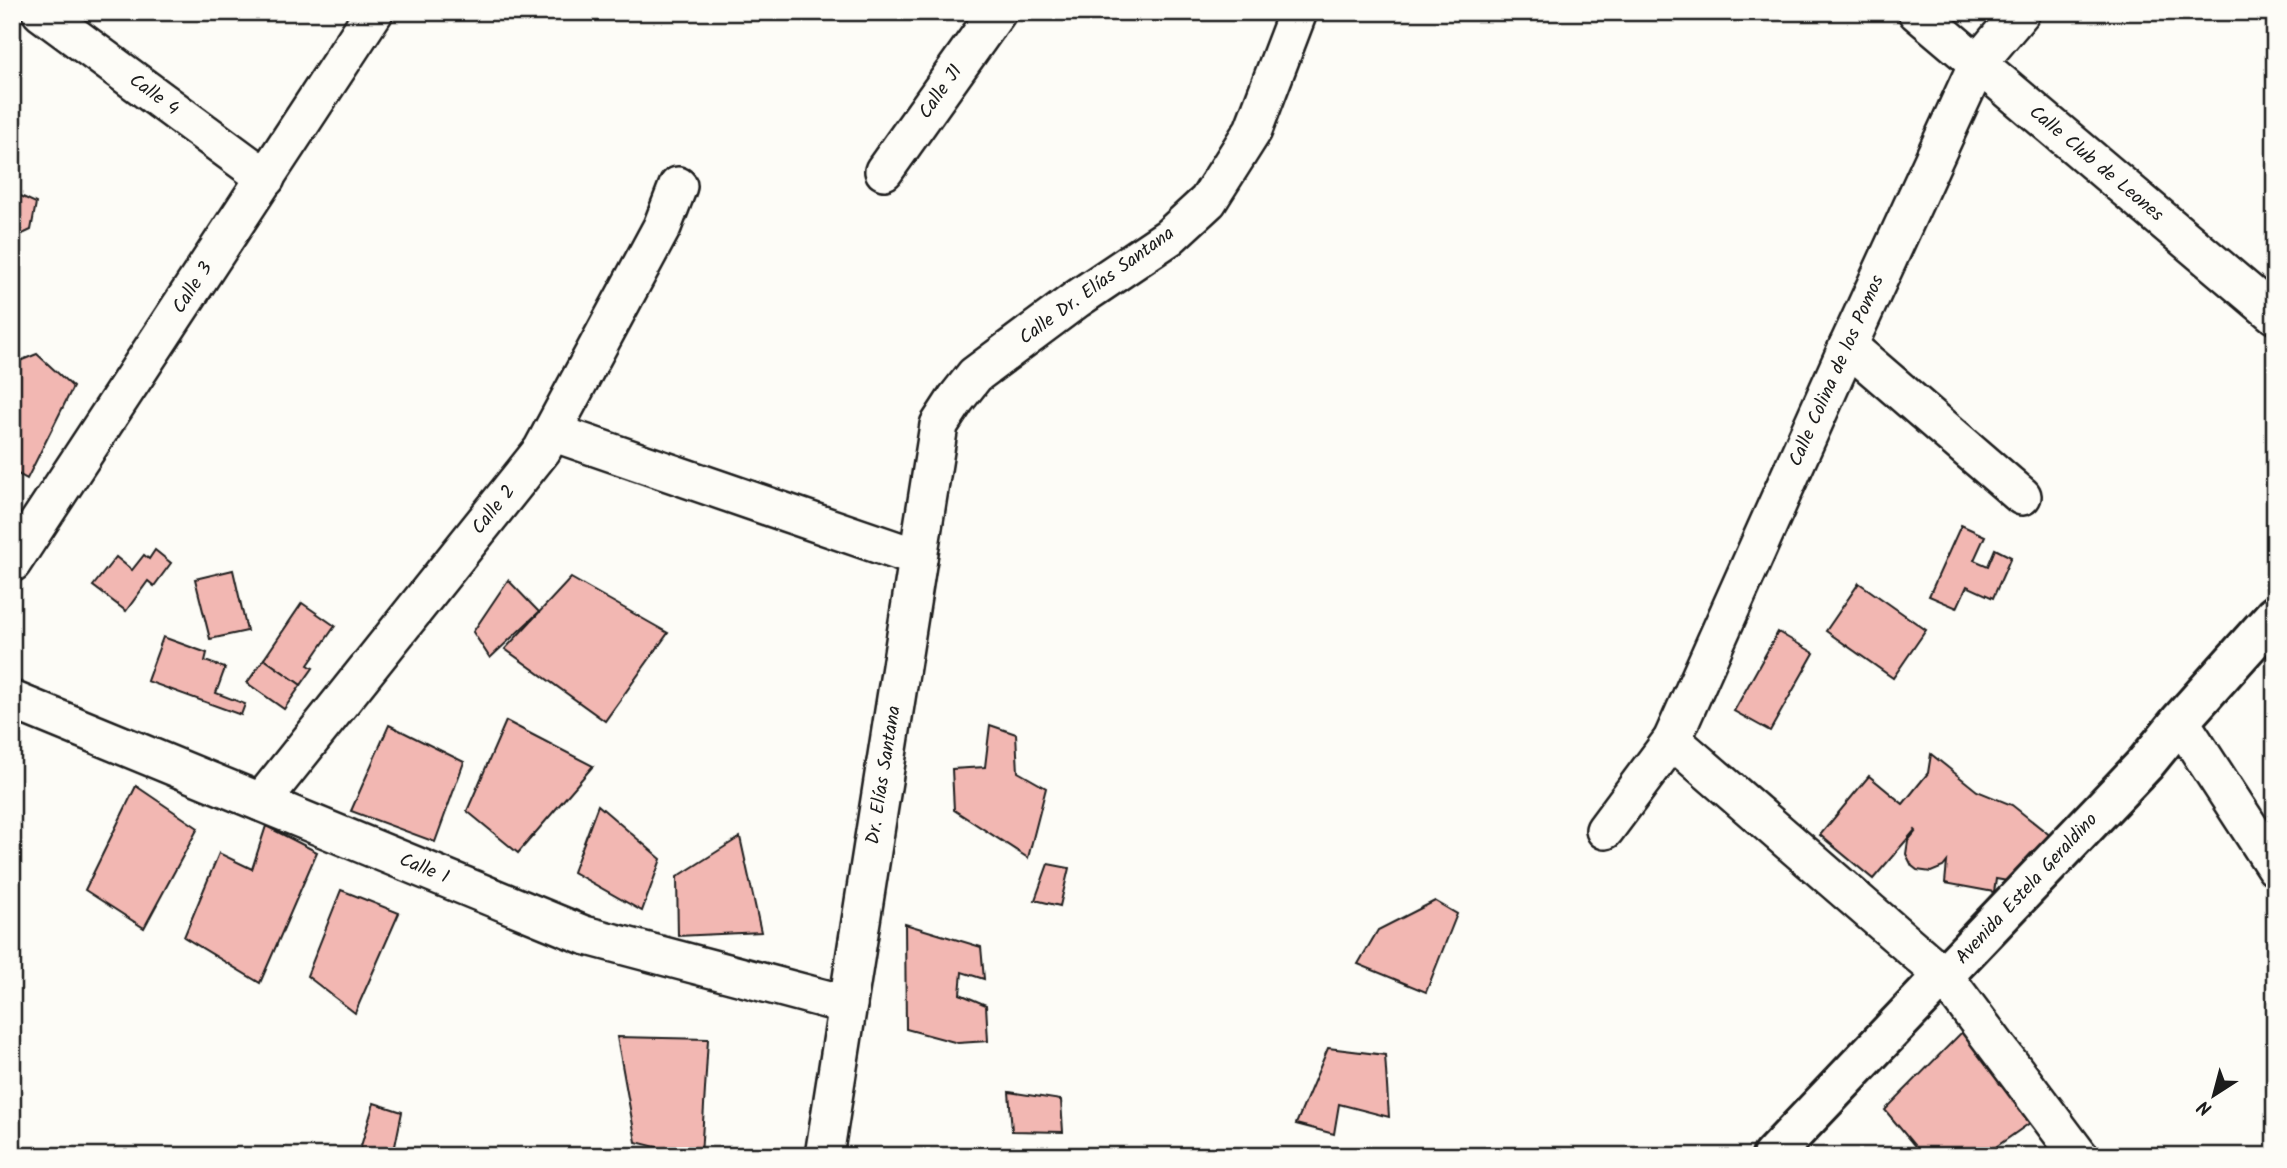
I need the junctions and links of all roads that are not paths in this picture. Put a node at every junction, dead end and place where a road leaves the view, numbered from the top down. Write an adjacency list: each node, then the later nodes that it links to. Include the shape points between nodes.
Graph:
1 (41, 12): 9 (street, Calle 4)
2 (374, 12): 9 (street, Calle 3)
3 (997, 12): 8 (street, Calle J1)
4 (1298, 12): 13 (street, Calle Dr. Elías Santana, via 1253,130 1208,201 1169,237 975,375)
5 (1917, 12): 7 (street, Calle Club de Leones)
6 (2021, 12): 7 (street, Calle Colina de los Pomos)
7 (1978, 63): 11 (street, Calle Club de Leones); 12 (street, Calle Colina de los Pomos)
8 (884, 171)
9 (266, 178): 17 (street, Calle 3)
10 (678, 186): 14 (street, Calle 2, via 662,227)
11 (2275, 315)
12 (1848, 346): 15 (street); 21 (street, Calle Colina de los Pomos)
13 (956, 399): 16 (street, Dr. Elías Santana, via 939,425)
14 (552, 432): 16 (street); 22 (street, Calle 2)
15 (2022, 496)
16 (918, 558): 26 (street, Dr. Elías Santana)
17 (12, 563)
18 (2275, 615): 20 (street, Avenida Estela Geraldino)
19 (12, 700): 22 (street, Calle 1)
20 (2180, 721): 24 (street); 25 (street, Avenida Estela Geraldino, via 2145,764)
21 (1672, 740): 23 (street, Calle Colina de los Pomos); 25 (street)
22 (261, 802): 26 (street, Calle 1, via 584,935)
23 (1605, 830)
24 (2275, 867)
25 (1944, 976): 28 (street, Avenida Estela Geraldino); 29 (street)
26 (848, 1005): 27 (street, Dr. Elías Santana)
27 (824, 1156)
28 (1772, 1156)
29 (2079, 1156)

